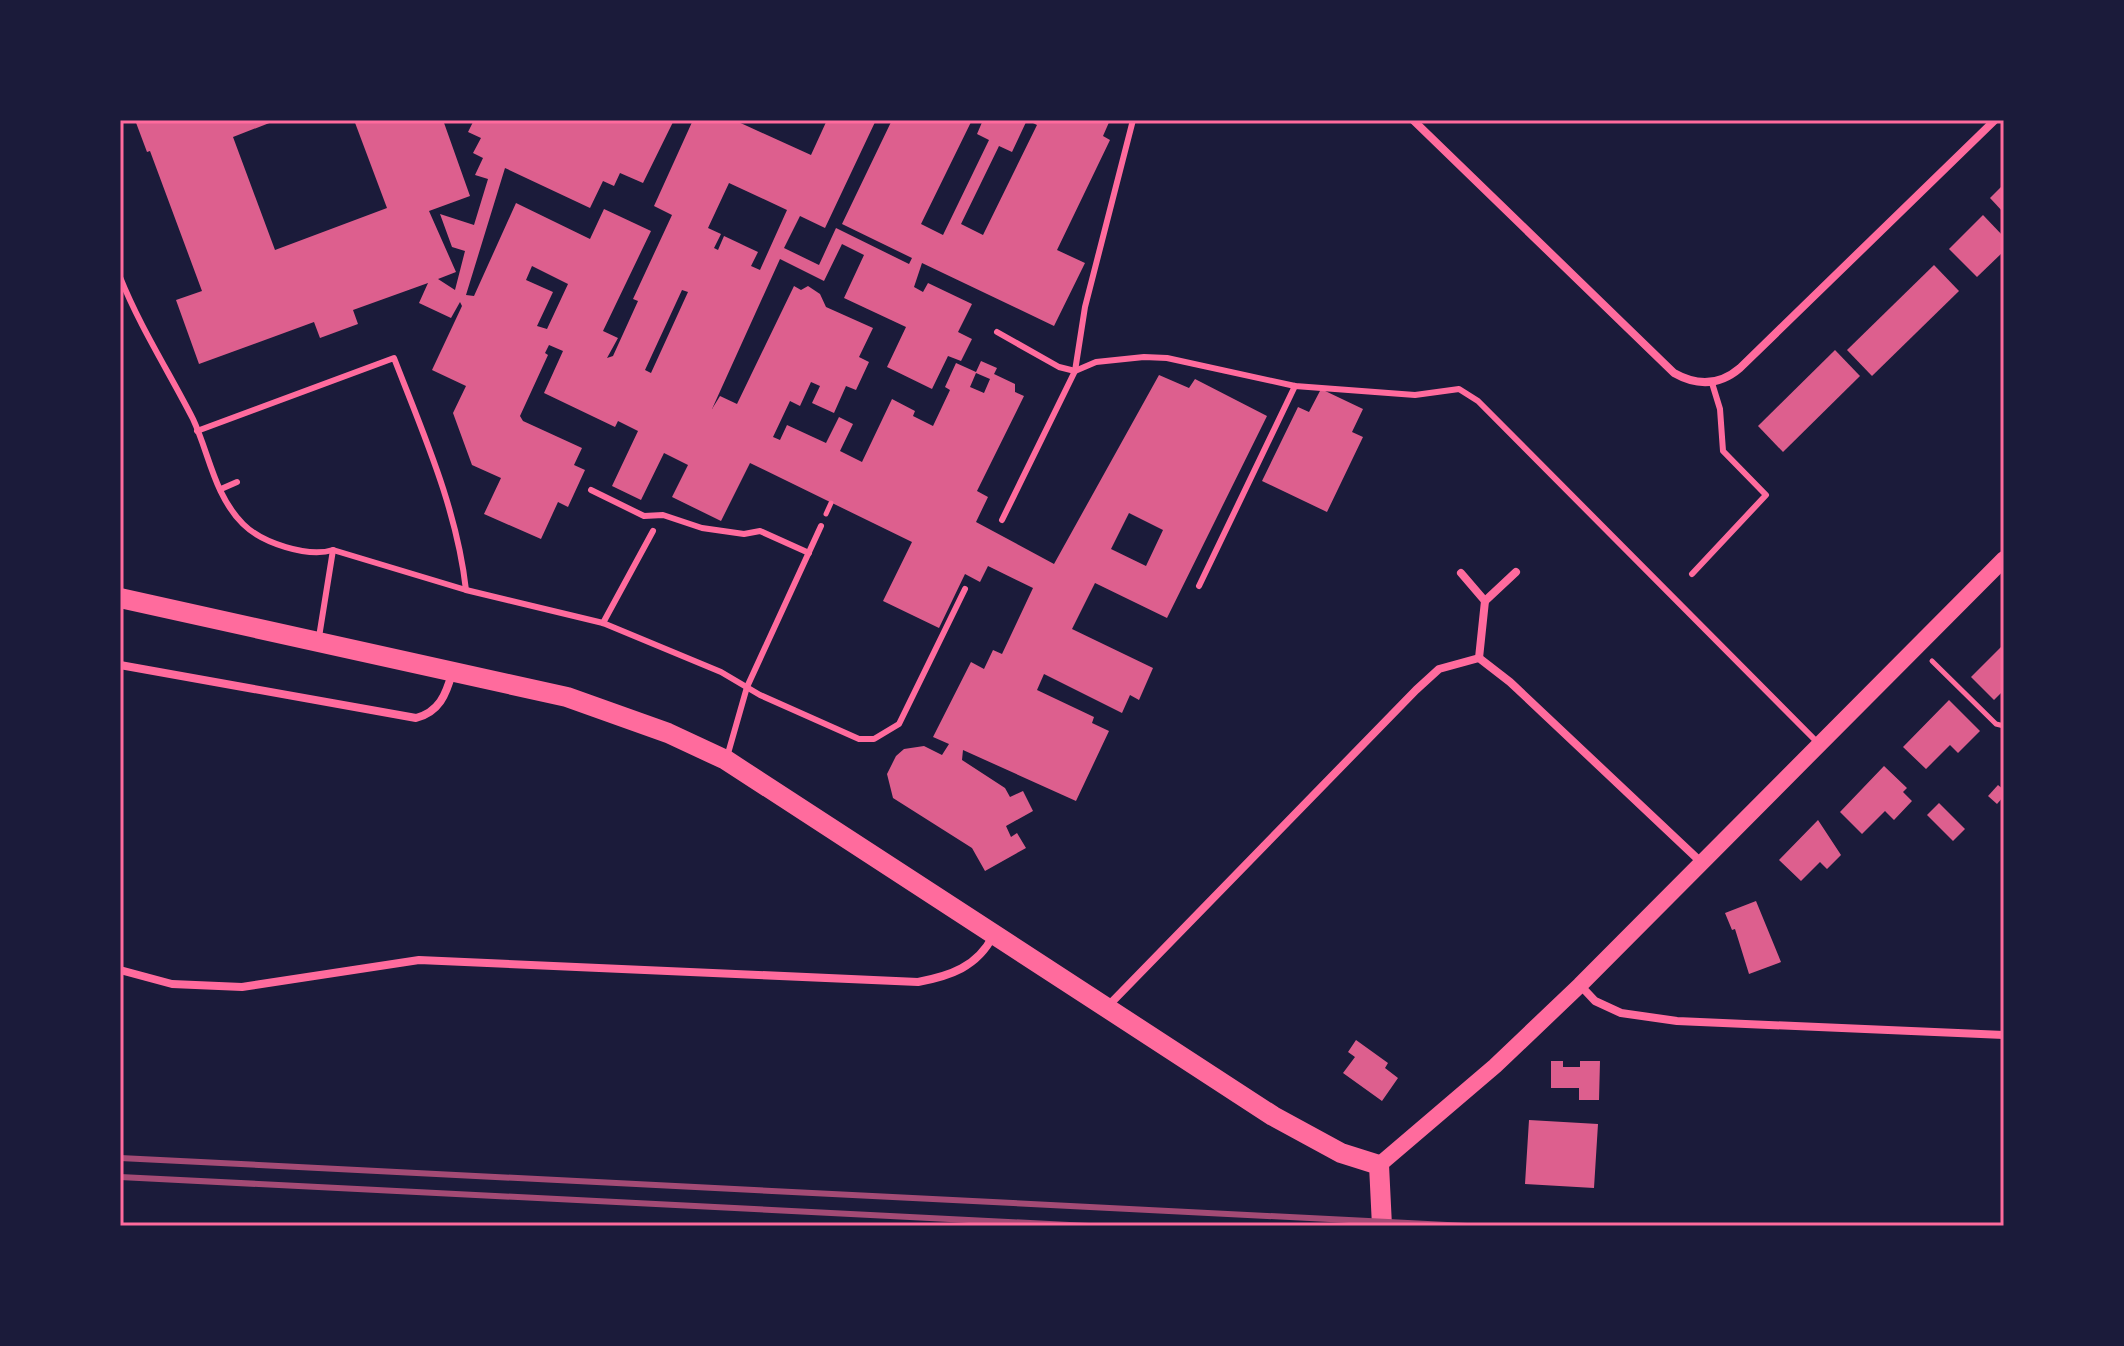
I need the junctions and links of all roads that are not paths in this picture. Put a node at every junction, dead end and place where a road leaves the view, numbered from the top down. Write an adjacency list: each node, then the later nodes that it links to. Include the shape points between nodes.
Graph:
1 (1133, 120): 6 (lane, via 1085,307)
2 (1413, 120): 7 (street, via 1674,373)
3 (1995, 120): 7 (street, via 1740,368)
4 (120, 277): 9 (lane)
5 (997, 332): 6 (lane)
6 (1075, 371): 8 (lane, via 1121,358 1167,358); 13 (lane)
7 (1712, 383): 21 (lane, via 1723,451 1766,495)
8 (1295, 386): 22 (lane); 33 (lane, via 1415,395 1459,389 1478,401)
9 (197, 431): 11 (lane); 24 (lane, via 394,358 458,536)
10 (237, 482): 11 (lane)
11 (221, 489): 16 (lane, via 244,525 266,539 317,555)
12 (591, 490): 17 (lane, via 644,516 663,515 744,534 760,531)
13 (1002, 520)
14 (821, 526): 17 (lane)
15 (653, 531): 27 (lane)
16 (333, 550): 24 (lane); 28 (lane)
17 (809, 553): 32 (lane)
18 (2004, 559): 33 (main road)
19 (1516, 572): 26 (street)
20 (1461, 573): 26 (street)
21 (1692, 574)
22 (1199, 586)
23 (965, 589): 32 (lane, via 909,708 899,724 874,739 859,739)
24 (466, 590): 27 (lane)
25 (120, 598): 28 (main road)
26 (1485, 601): 29 (street)
27 (603, 623): 32 (lane)
28 (318, 643): 31 (main road)
29 (1479, 658): 35 (street); 39 (street, via 1439,669 1416,690)
30 (120, 665): 31 (street, via 416,718 441,702)
31 (452, 673): 34 (main road, via 567,697)
32 (747, 687): 34 (lane)
33 (1819, 744): 35 (main road)
34 (726, 760): 36 (main road)
35 (1703, 864): 38 (main road)
36 (994, 936): 37 (street, via 969,966 918,982 419,960 242,987 172,984); 39 (main road)
37 (120, 970)
38 (1580, 985): 40 (street, via 1595,1001 1621,1013 1677,1021); 41 (main road)
39 (1107, 1007): 41 (main road, via 1300,1132)
40 (2004, 1035)
41 (1379, 1165): 42 (main road)
42 (1383, 1217)

